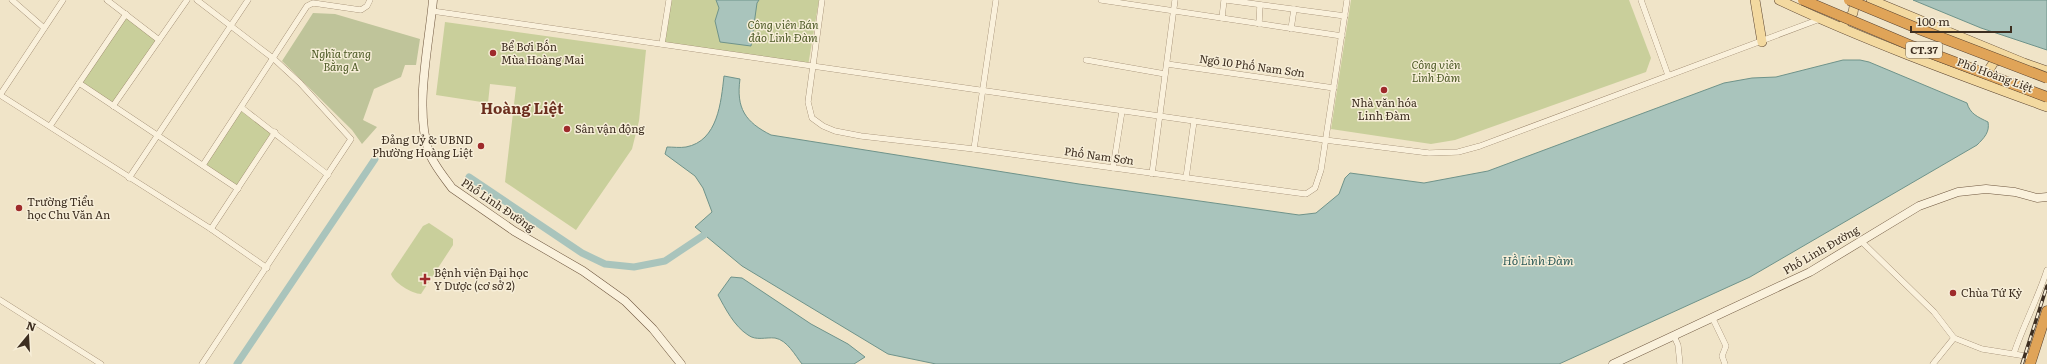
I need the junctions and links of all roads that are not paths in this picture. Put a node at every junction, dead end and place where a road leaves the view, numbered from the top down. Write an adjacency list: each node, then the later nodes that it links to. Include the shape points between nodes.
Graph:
1 (12, 0): 34 (street)
2 (63, 0): 34 (street)
3 (107, 0): 27 (street)
4 (187, 0): 37 (street)
5 (197, 0): 33 (street)
6 (248, 0): 33 (street)
7 (370, 0): 41 (street, via 361,10 313,3 307,6)
8 (433, 0): 25 (street, Phố Linh Đường)
9 (669, 0): 39 (street)
10 (822, 0): 44 (street, Phố Nam Sơn)
11 (996, 0): 52 (street)
12 (1100, 0): 26 (street)
13 (1175, 0): 26 (street)
14 (1225, 0): 23 (street); 29 (street)
15 (1347, 0): 28 (street, Phố Nam Sơn)
16 (1641, 0): 47 (street)
17 (1755, 0): 38 (main road)
18 (1781, 0): 30 (main road, Phố Hoàng Liệt)
19 (1803, 0): 54 (highway, CT.37, bridge, via 1912,46)
20 (1849, 0): 48 (highway, CT.37, bridge)
21 (1855, 0): 32 (main road, via 1855,8 1850,18 1845,23)
22 (1871, 0): 40 (main road, Phố Hoàng Liệt)
23 (1260, 5): 24 (street); 31 (street)
24 (1294, 10): 28 (street); 35 (street)
25 (432, 11): 39 (street); 87 (street, Phố Linh Đường, via 424,81 424,135 429,153 452,188 514,231 584,271 625,302 653,330)
26 (1174, 11): 29 (street); 43 (street)
27 (126, 14): 37 (street); 49 (street)
28 (1345, 16): 36 (street, Phố Nam Sơn)
29 (1222, 18): 31 (street)
30 (1820, 19): 32 (main road, Phố Hoàng Liệt); 38 (street)
31 (1258, 24): 35 (street)
32 (1835, 25): 51 (main road, Phố Hoàng Liệt)
33 (231, 26): 41 (street); 63 (street)
34 (44, 28): 53 (street)
35 (1291, 29): 36 (street)
36 (1342, 36): 50 (street, Phố Nam Sơn)
37 (159, 40): 55 (street)
38 (1762, 42): 47 (street)
39 (662, 44): 44 (street)
40 (2010, 58): 45 (main road, Phố Hoàng Liệt); 51 (main road, via 1999,59 1990,68 1991,82)
41 (274, 59): 57 (street); 69 (street, via 300,82 350,138)
42 (1086, 60): 46 (street)
43 (1167, 64): 46 (street); 50 (street, Ngõ 10 Phố Nam Sơn)
44 (812, 67): 52 (street); 65 (street, Phố Nam Sơn, via 808,102 812,118 823,126 861,136)
45 (2047, 71)
46 (1165, 74): 59 (street)
47 (1668, 75): 64 (street, via 1513,134 1458,152 1429,153)
48 (2047, 78)
49 (79, 83): 55 (street); 61 (street)
50 (1334, 88): 64 (street, Phố Nam Sơn)
51 (1998, 89): 56 (main road, Phố Hoàng Liệt)
52 (983, 91): 58 (street); 65 (street)
53 (0, 95): 61 (street)
54 (2047, 97)
55 (113, 106): 63 (street)
56 (2047, 107)
57 (242, 108): 62 (street); 66 (street)
58 (1122, 111): 59 (street); 67 (street)
59 (1160, 117): 60 (street); 68 (street)
60 (1194, 122): 64 (street); 71 (street)
61 (50, 126): 70 (street)
62 (275, 132): 69 (street); 72 (street)
63 (157, 135): 66 (street); 70 (street)
64 (1325, 140): 71 (street, Phố Nam Sơn, via 1321,170 1315,188 1306,194)
65 (974, 149): 67 (street, Phố Nam Sơn)
66 (203, 165): 72 (street)
67 (1113, 168): 68 (street, Phố Nam Sơn)
68 (1152, 174): 71 (street, Phố Nam Sơn)
69 (328, 175): 76 (street)
70 (129, 178): 74 (street)
71 (1186, 178)
72 (238, 189): 74 (street)
73 (2047, 197): 75 (street, Phố Linh Đường, via 2037,198 2015,192 1986,189 1958,192 1919,206)
74 (211, 229): 76 (street)
75 (1861, 241): 80 (street, Phố Linh Đường, via 1810,272); 82 (street, via 1934,312)
76 (267, 268): 86 (street)
77 (2047, 270): 83 (street)
78 (0, 302): 85 (street)
79 (2047, 311): 84 (highway)
80 (1713, 318): 81 (street, Phố Linh Đường); 90 (street, via 1726,346 1722,356)
81 (1674, 336): 88 (street, Phố Linh Đường); 89 (street, via 1678,345)
82 (1954, 338): 83 (street, via 1982,349); 91 (street)
83 (2014, 353): 84 (street)
84 (2031, 360)
85 (101, 364)
86 (202, 364)
87 (681, 364)
88 (1612, 364)
89 (1680, 364)
90 (1725, 364)
91 (1933, 364)

